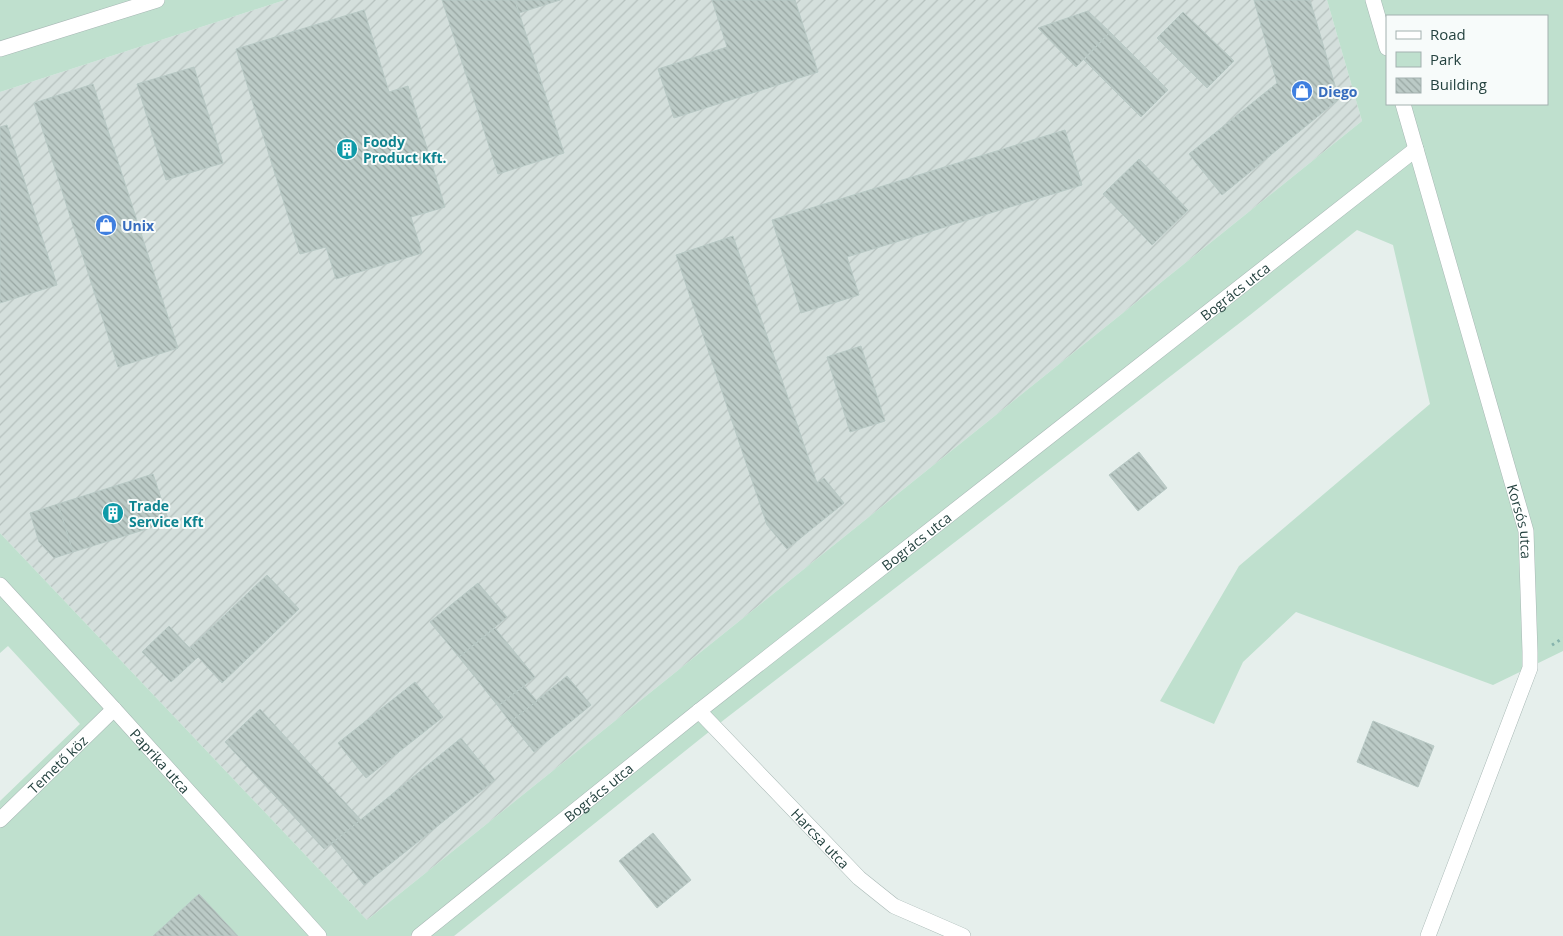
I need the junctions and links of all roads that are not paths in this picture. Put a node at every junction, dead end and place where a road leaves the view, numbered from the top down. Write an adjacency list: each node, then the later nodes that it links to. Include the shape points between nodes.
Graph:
1 (157, 0): 4 (street)
2 (1373, 0): 3 (street)
3 (1386, 45)
4 (0, 49)
5 (1403, 105): 6 (street, Korsós utca)
6 (1416, 149): 9 (street, Bogrács utca); 14 (street, Korsós utca, via 1526,531 1530,652 1530,668)
7 (0, 585): 8 (street, Paprika utca)
8 (114, 709): 10 (street, Temető köz); 11 (street, Paprika utca)
9 (699, 711): 12 (street, Bogrács utca); 13 (street, Harcsa utca, via 859,878 894,906)
10 (0, 820)
11 (319, 936)
12 (419, 936)
13 (963, 936)
14 (1428, 936)

